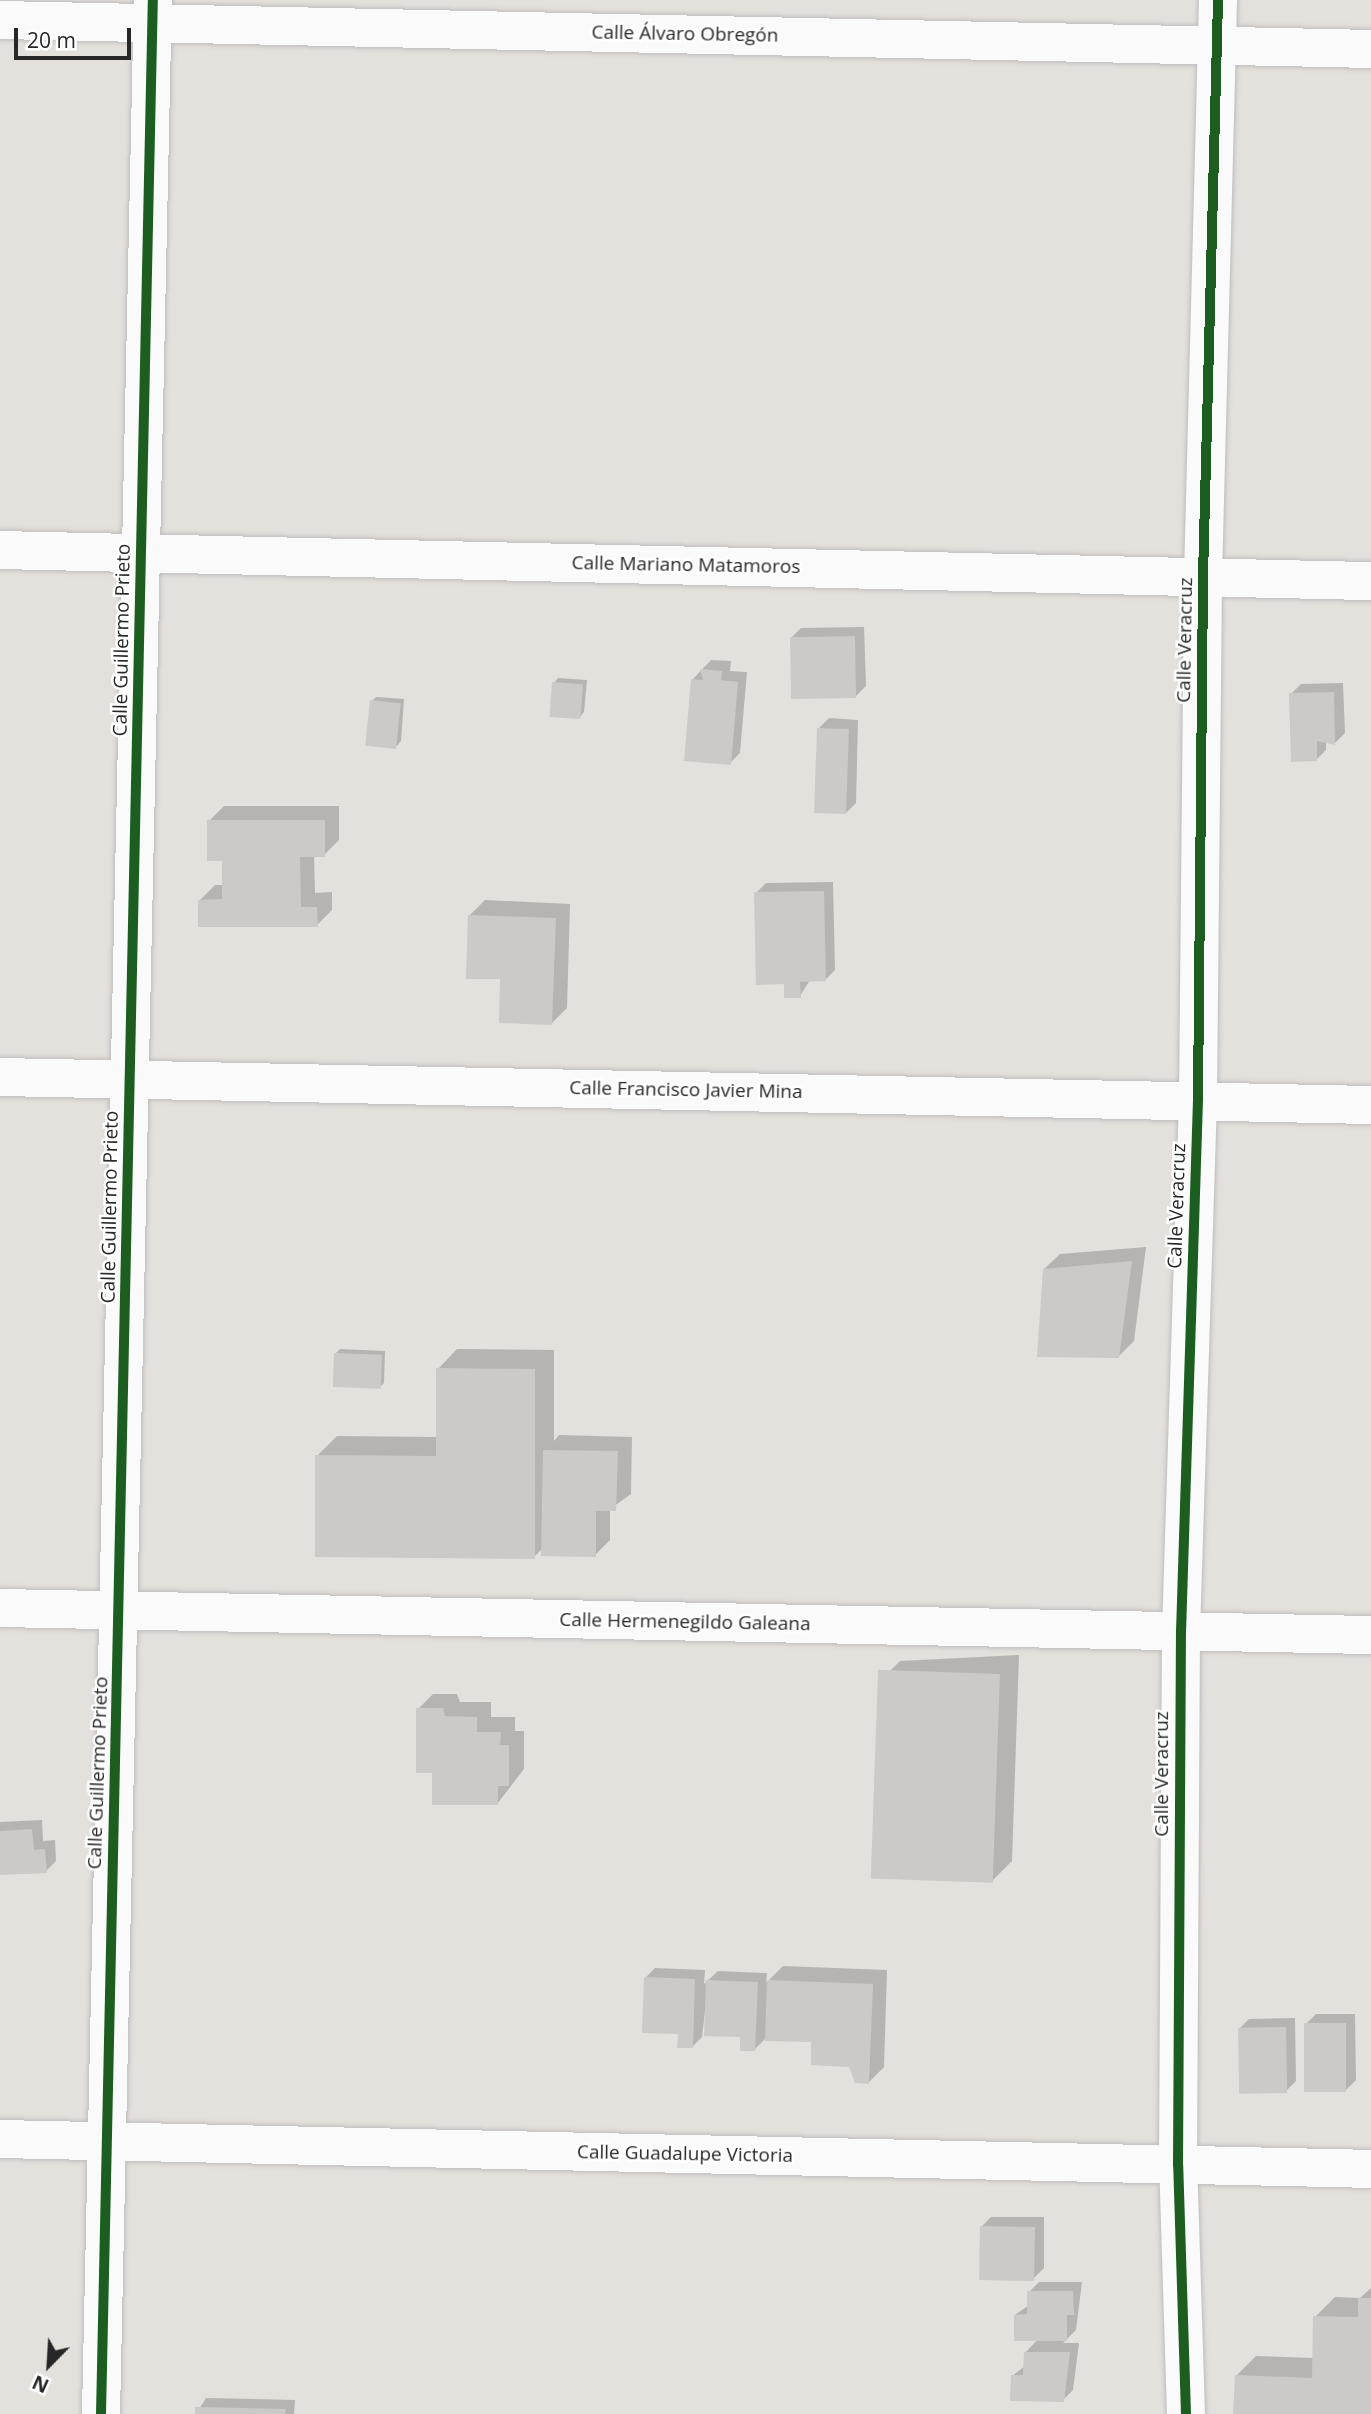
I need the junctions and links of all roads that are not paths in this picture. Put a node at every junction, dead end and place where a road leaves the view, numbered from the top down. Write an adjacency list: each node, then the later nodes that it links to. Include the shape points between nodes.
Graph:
1 (1218, 0): 4 (street, Calle Veracruz)
2 (153, 12): 3 (street, Calle Álvaro Obregón); 4 (street, Calle Álvaro Obregón); 7 (street, Calle Guillermo Prieto)
3 (0, 20)
4 (1217, 46): 5 (street, Calle Álvaro Obregón); 8 (street, Calle Veracruz)
5 (1371, 49)
6 (0, 550): 7 (street, Calle Mariano Matamoros)
7 (141, 553): 8 (street, Calle Mariano Matamoros); 11 (street, Calle Guillermo Prieto)
8 (1203, 577): 9 (street, Calle Mariano Matamoros); 12 (street, Calle Veracruz)
9 (1371, 581)
10 (0, 1077): 11 (street, Calle Francisco Javier Mina)
11 (131, 1079): 12 (street, Calle Francisco Javier Mina); 15 (street, Calle Guillermo Prieto)
12 (1198, 1100): 13 (street, Calle Francisco Javier Mina); 16 (street, Calle Veracruz)
13 (1371, 1105)
14 (0, 1608): 15 (street, Calle Hermenegildo Galeana)
15 (120, 1610): 16 (street, Calle Hermenegildo Galeana); 19 (street, Calle Guillermo Prieto)
16 (1181, 1632): 17 (street, Calle Hermenegildo Galeana); 20 (street, Calle Veracruz)
17 (1371, 1635)
18 (0, 2139): 19 (street, Calle Guadalupe Victoria)
19 (105, 2141): 20 (street, Calle Guadalupe Victoria); 22 (street, Calle Guillermo Prieto)
20 (1178, 2165): 21 (street, Calle Guadalupe Victoria); 23 (street, Calle Veracruz)
21 (1371, 2169)
22 (101, 2414)
23 (1186, 2414)

